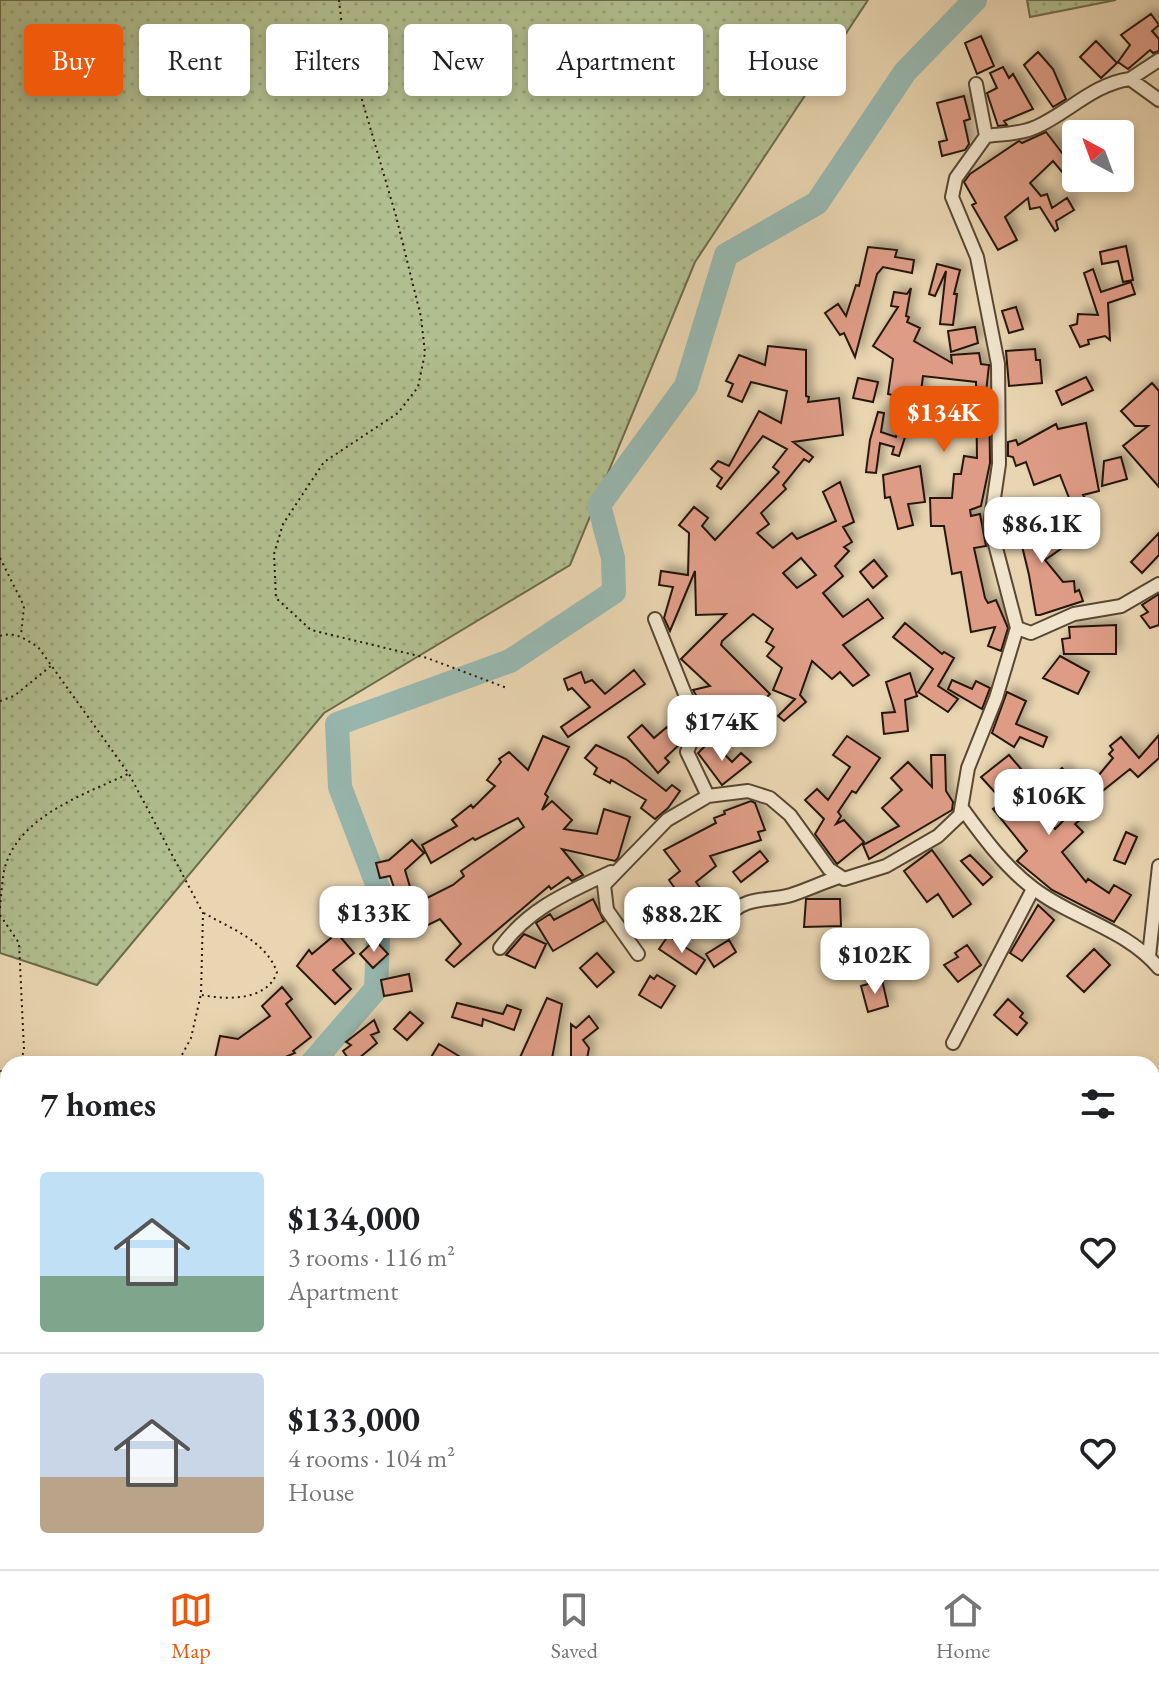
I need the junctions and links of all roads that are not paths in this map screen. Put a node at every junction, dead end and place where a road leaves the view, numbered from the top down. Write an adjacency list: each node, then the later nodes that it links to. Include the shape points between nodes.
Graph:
1 (1159, 60): 2 (street)
2 (1130, 79): 4 (street); 5 (street, via 1093,92 1033,129)
3 (976, 84): 5 (street)
4 (1159, 100)
5 (986, 136): 8 (street, via 956,178 952,197 977,257 998,364 999,464 990,525)
6 (1159, 584): 8 (street, via 1109,610 1074,614 1031,633)
7 (655, 619): 9 (street, via 693,711 696,726 687,752)
8 (1017, 628): 10 (street, via 968,768)
9 (708, 796): 12 (street, via 667,820); 13 (street, via 748,791 770,798)
10 (962, 808): 13 (street, via 938,836 886,866 862,876); 14 (street)
11 (1159, 866): 18 (street)
12 (617, 869): 16 (street, via 539,907); 17 (street, via 604,885 604,902)
13 (839, 877): 15 (street, via 788,896 742,903)
14 (1033, 889): 18 (street); 20 (street)
15 (727, 917)
16 (500, 948)
17 (638, 954)
18 (1149, 956): 19 (street)
19 (1159, 968)
20 (953, 1043)

